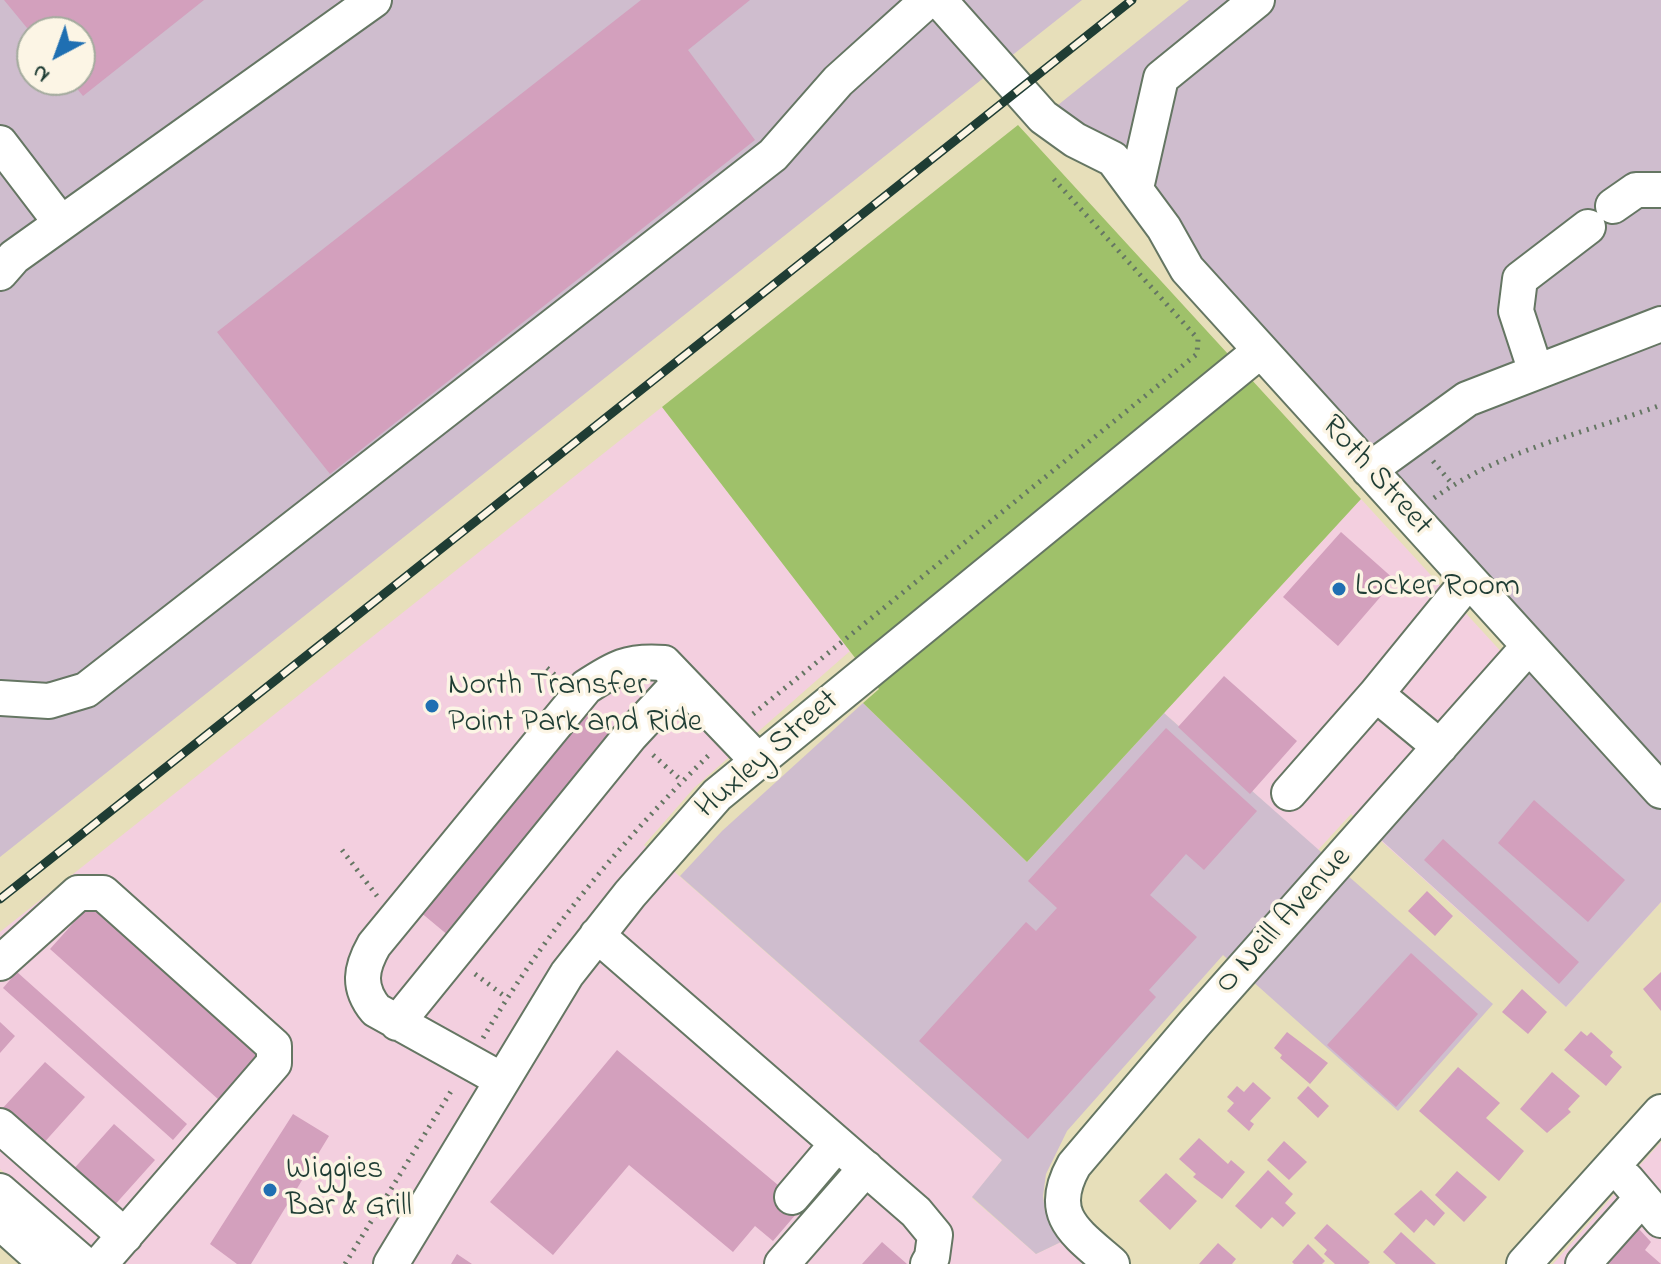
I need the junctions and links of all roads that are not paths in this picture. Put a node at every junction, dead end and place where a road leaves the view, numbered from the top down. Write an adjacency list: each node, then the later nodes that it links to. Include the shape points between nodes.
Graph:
1 (374, 0): 8 (street)
2 (928, 0): 18 (street, via 838,81 773,155 86,690 49,701)
3 (939, 0): 6 (street, Roth Street, via 1043,117 1113,159)
4 (1257, 0): 6 (street, via 1161,78)
5 (0, 143): 8 (street)
6 (1136, 188): 11 (street, Roth Street, via 1187,269)
7 (1661, 190): 12 (street, via 1636,190 1520,279 1516,311)
8 (61, 223): 9 (street)
9 (0, 273)
10 (1661, 324): 12 (street)
11 (1260, 351): 13 (street, Roth Street); 20 (street, Huxley Street)
12 (1536, 372): 13 (street, via 1467,399)
13 (1369, 470): 14 (street, Roth Street)
14 (1469, 580): 15 (street, Roth Street); 17 (street)
15 (1529, 646): 19 (street, O Neill Avenue); 21 (street, Roth Street)
16 (681, 681): 20 (street); 25 (street); 25 (street, via 664,663 638,661 613,669 579,695 363,964 366,998)
17 (1376, 694): 19 (street); 22 (street)
18 (0, 698)
19 (1440, 747): 42 (street, O Neill Avenue, via 1088,1147 1061,1190 1063,1208 1073,1228)
20 (758, 761): 23 (street, Huxley Street, via 717,795)
21 (1661, 791)
22 (1289, 793)
23 (597, 935): 26 (street, Huxley Street); 29 (street)
24 (0, 963): 35 (street, via 78,893 103,893 274,1046 274,1063)
25 (397, 1023): 26 (street)
26 (502, 1080): 39 (street, Huxley Street)
27 (1661, 1112): 30 (street)
28 (0, 1126): 35 (street)
29 (837, 1144): 31 (street); 32 (street)
30 (1614, 1165): 34 (street); 43 (street)
31 (866, 1168): 40 (street); 41 (street, via 935,1235)
32 (792, 1197)
33 (4, 1209): 36 (street); 37 (street)
34 (1651, 1209): 44 (street)
35 (125, 1236): 38 (street)
36 (47, 1264)
37 (84, 1264)
38 (100, 1264)
39 (391, 1264)
40 (782, 1264)
41 (928, 1264)
42 (1112, 1264)
43 (1524, 1264)
44 (1583, 1264)

